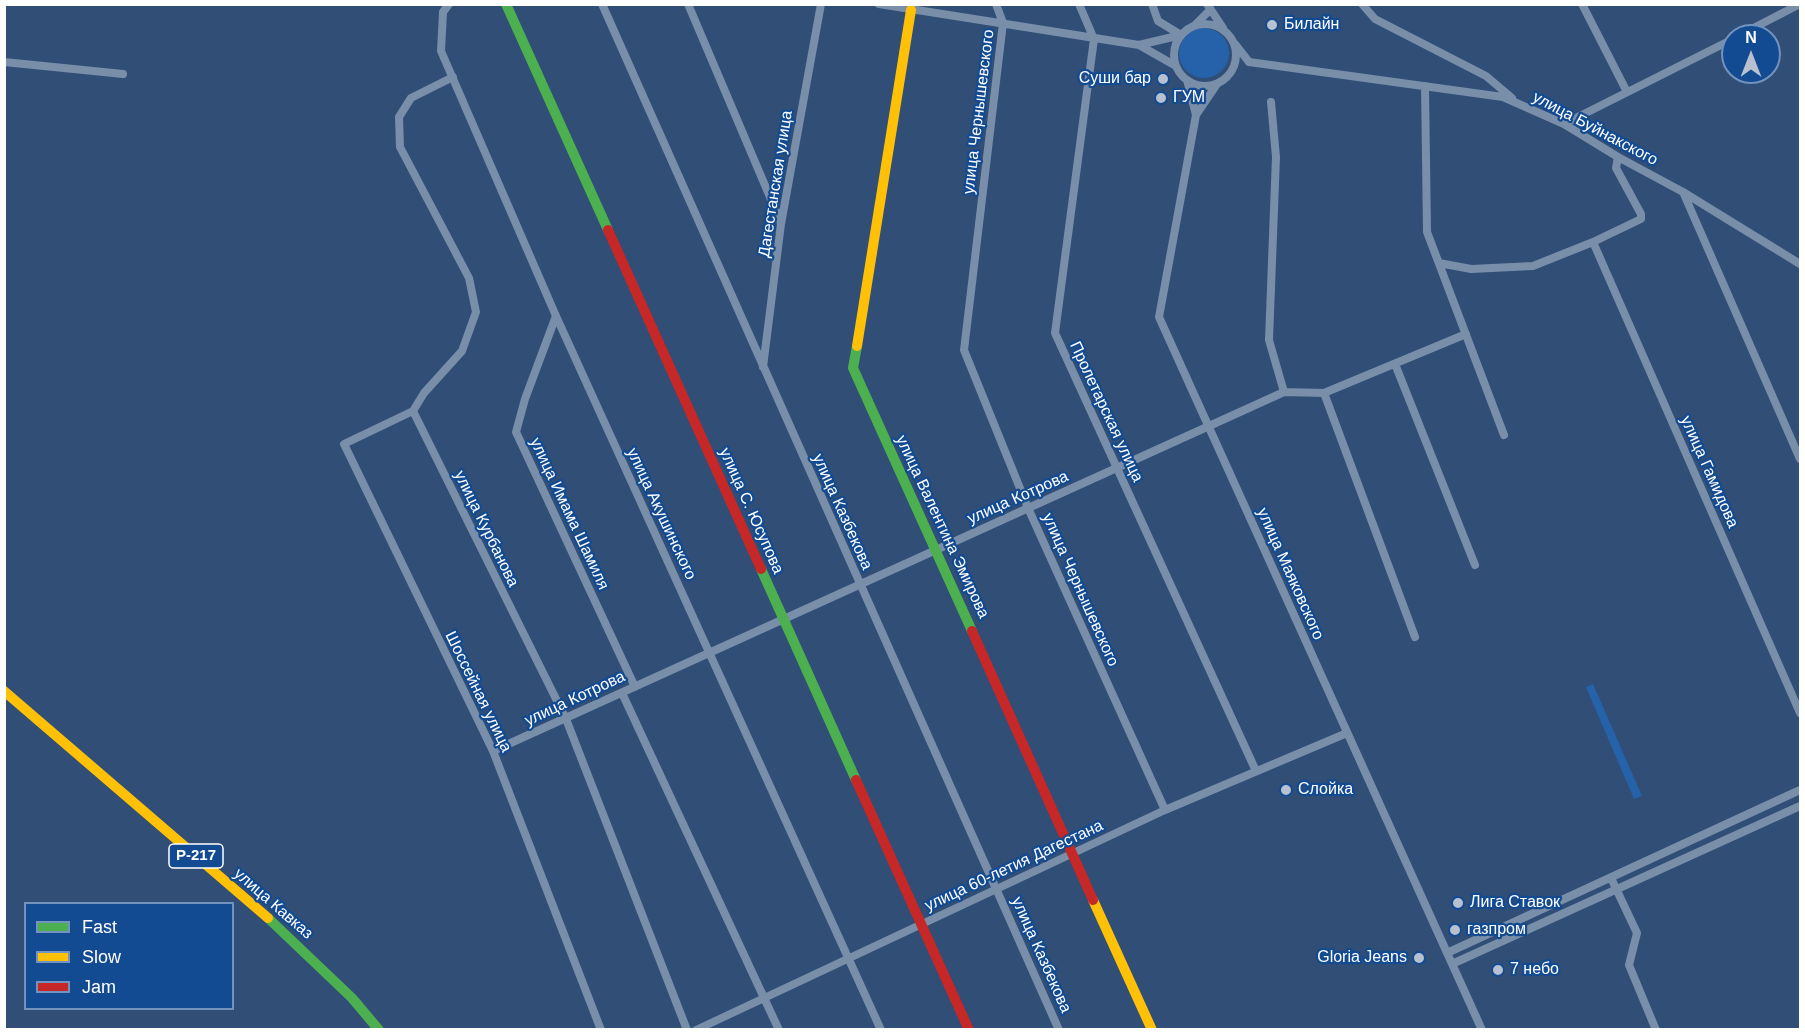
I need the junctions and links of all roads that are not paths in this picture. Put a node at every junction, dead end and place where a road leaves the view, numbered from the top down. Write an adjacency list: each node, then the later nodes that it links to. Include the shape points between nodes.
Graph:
1 (449, 4): 29 (street, улица Акушинского, via 443,12 441,51)
2 (506, 4): 59 (main road, улица С. Юсупова)
3 (602, 4): 47 (street, улица Казбекова)
4 (688, 4): 40 (street)
5 (821, 4): 40 (street, Дагестанская улица)
6 (879, 4): 14 (street)
7 (996, 4): 15 (street)
8 (1079, 4): 20 (street)
9 (1152, 4): 19 (street, via 1158,21)
10 (1362, 4): 35 (street, via 1375,19 1486,76)
11 (1582, 4): 33 (street)
12 (1800, 4): 16 (street)
13 (1209, 6): 17 (street); 18 (street)
14 (911, 10): 15 (street); 56 (main road, улица Валентина Эмирова, via 853,368)
15 (1003, 23): 20 (street); 55 (street, улица Чернышевского, via 964,350)
16 (1761, 24)
17 (1195, 25): 18 (street, via 1207,24); 19 (street)
18 (1227, 32): 21 (street)
19 (1181, 35): 22 (street); 26 (street, via 1174,54)
20 (1094, 39): 22 (street); 54 (street, Пролетарская улица, via 1055,333)
21 (1233, 40): 25 (street); 27 (street, via 1236,61)
22 (1139, 45): 26 (street)
23 (1721, 45): 33 (street)
24 (4, 62): 28 (street)
25 (1249, 62): 27 (street); 32 (street, улица Буйнакского)
26 (1176, 66): 30 (street)
27 (1232, 71): 31 (street)
28 (123, 74)
29 (453, 77): 44 (street, улица Акушинского); 50 (street, via 411,98 399,117 400,147 469,278 476,312 462,351)
30 (1186, 80): 31 (street); 36 (street)
31 (1217, 84): 36 (street)
32 (1425, 86): 35 (street, улица Буйнакского, via 1503,97); 42 (street, via 1427,232)
33 (1627, 92): 37 (street)
34 (1271, 102): 48 (street, via 1276,157 1269,340)
35 (1518, 103): 37 (street, улица Буйнакского)
36 (1196, 115): 51 (street, улица Маяковского, via 1159,317)
37 (1564, 124): 38 (street, улица Буйнакского)
38 (1618, 157): 39 (street, улица Буйнакского); 41 (street, via 1616,168 1642,217)
39 (1683, 192): 43 (street, улица Буйнакского); 53 (street)
40 (781, 224): 47 (street, Дагестанская улица)
41 (1593, 242): 42 (street, via 1533,266 1472,269); 65 (street, улица Гамидова)
42 (1439, 264): 45 (street)
43 (1800, 264)
44 (556, 316): 61 (street, улица Акушинского); 62 (street, улица Имама Шамиля, via 516,432)
45 (1466, 334): 46 (street, улица Котрова); 52 (street)
46 (1395, 364): 49 (street, улица Котрова); 57 (street)
47 (763, 368): 58 (street, улица Казбекова)
48 (1284, 392): 49 (street, улица Котрова); 51 (street, улица Котрова)
49 (1324, 393): 60 (street)
50 (413, 411): 66 (street, улица Курбанова); 68 (street, Шоссейная улица, via 344,444)
51 (1208, 426): 54 (street, улица Котрова); 67 (street, улица Маяковского)
52 (1504, 435)
53 (1800, 459)
54 (1117, 467): 55 (street, улица Котрова); 69 (street, Пролетарская улица)
55 (1028, 508): 56 (street, улица Котрова); 72 (street, улица Чернышевского)
56 (936, 550): 58 (street, улица Котрова); 75 (main road, улица Валентина Эмирова)
57 (1475, 565)
58 (860, 585): 59 (street, улица Котрова); 77 (street, улица Казбекова)
59 (784, 619): 61 (street, улица Котрова); 79 (main road, улица С. Юсупова)
60 (1415, 637)
61 (710, 652): 62 (street, улица Котрова); 81 (street, улица Акушинского)
62 (635, 687): 64 (street, улица Котрова)
63 (4, 691): 84 (main road, улица Кавказ / Р-217, via 281,930)
64 (622, 693): 66 (street, улица Котрова); 83 (street)
65 (1800, 713)
66 (566, 719): 68 (street, улица Котрова); 86 (street, улица Курбанова)
67 (1347, 733): 69 (street, улица 60-летия Дагестана); 80 (street, улица Маяковского)
68 (493, 752): 85 (street, Шоссейная улица)
69 (1256, 771): 72 (street, улица 60-летия Дагестана)
70 (1800, 790): 73 (street)
71 (1800, 806): 74 (street)
72 (1165, 810): 75 (street, улица 60-летия Дагестана)
73 (1703, 835): 74 (street); 76 (street)
74 (1710, 847): 78 (street)
75 (1074, 852): 77 (street, улица 60-летия Дагестана); 92 (main road, улица Валентина Эмирова)
76 (1611, 878): 78 (street); 80 (street)
77 (996, 889): 79 (street, улица 60-летия Дагестана); 91 (street, улица Казбекова)
78 (1616, 890): 82 (street); 94 (street, via 1637,933 1629,965)
79 (921, 924): 81 (street, улица 60-летия Дагестана); 90 (main road, улица С. Юсупова)
80 (1447, 953): 82 (street, улица Маяковского)
81 (849, 958): 83 (street, улица 60-летия Дагестана); 89 (street, улица Акушинского)
82 (1452, 964): 93 (street, улица Маяковского)
83 (764, 998): 87 (street, улица 60-летия Дагестана); 88 (street)
84 (379, 1029)
85 (601, 1029)
86 (687, 1029)
87 (696, 1029)
88 (778, 1029)
89 (881, 1029)
90 (969, 1029)
91 (1059, 1029)
92 (1152, 1029)
93 (1482, 1029)
94 (1656, 1029)

